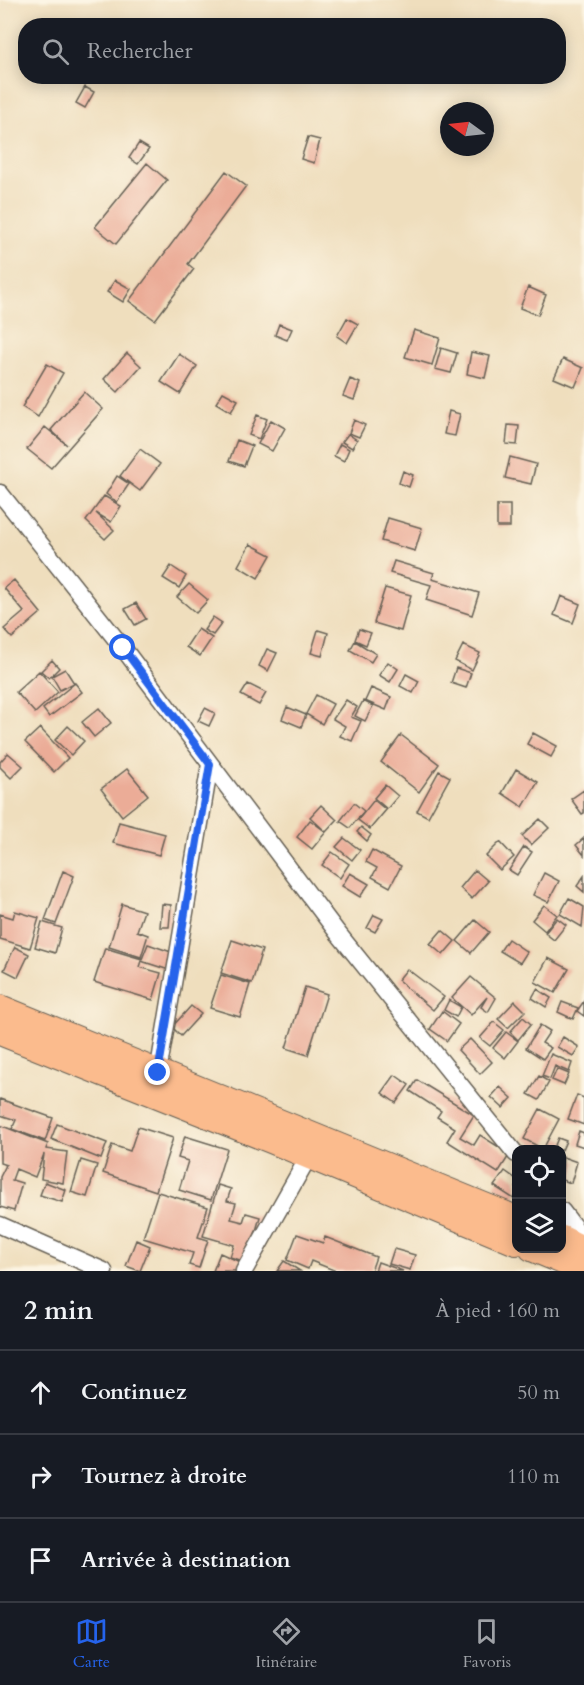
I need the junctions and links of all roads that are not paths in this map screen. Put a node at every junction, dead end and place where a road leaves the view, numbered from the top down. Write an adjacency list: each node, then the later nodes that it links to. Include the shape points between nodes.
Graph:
1 (0, 493): 2 (street)
2 (210, 764): 5 (street); 6 (street, via 337,932)
3 (0, 1008): 5 (main road)
4 (0, 1032): 7 (main road)
5 (158, 1073): 8 (main road)
6 (512, 1149)
7 (309, 1156): 11 (main road); 18 (street)
8 (512, 1217)
9 (566, 1217): 12 (street)
10 (0, 1226): 17 (street)
11 (512, 1240)
12 (584, 1240)
13 (566, 1241): 14 (main road)
14 (584, 1250)
15 (544, 1253): 16 (main road)
16 (584, 1270)
17 (104, 1271)
18 (244, 1271)

